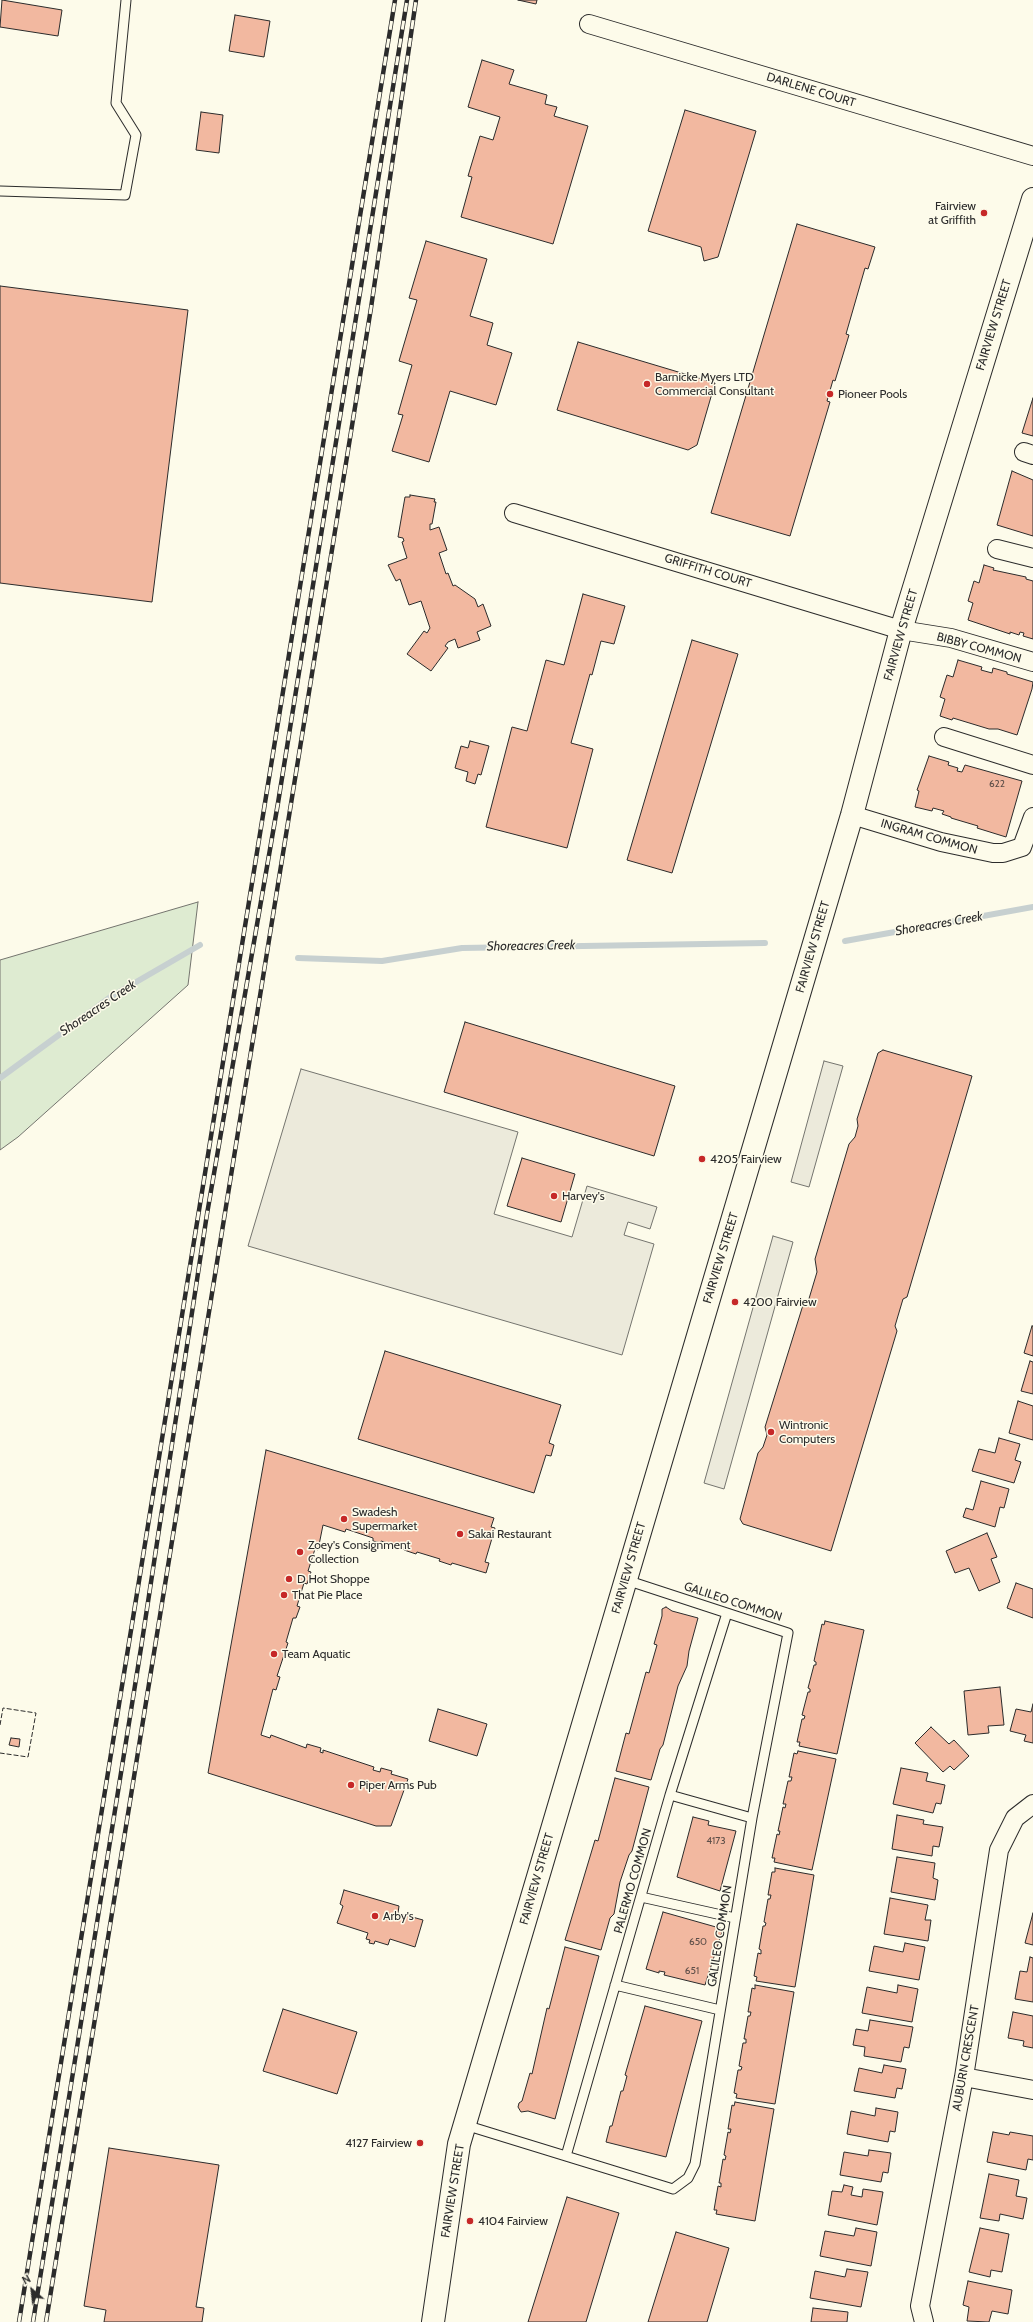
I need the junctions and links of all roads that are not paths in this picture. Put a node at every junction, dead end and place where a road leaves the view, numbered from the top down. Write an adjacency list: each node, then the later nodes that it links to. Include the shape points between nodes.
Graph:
1 (126, 0): 4 (lane, via 116,103 136,135 125,195)
2 (589, 24): 3 (street, DARLENE COURT)
3 (1033, 156)
4 (0, 191)
5 (1033, 199): 9 (main road, FAIRVIEW STREET)
6 (514, 513): 9 (street, GRIFFITH COURT)
7 (997, 549): 8 (street)
8 (1033, 558)
9 (901, 630): 10 (street, BIBBY COMMON, via 951,638); 13 (main road, FAIRVIEW STREET)
10 (1033, 662)
11 (944, 737): 12 (street)
12 (1033, 765)
13 (852, 815): 14 (street, INGRAM COMMON, via 941,842 993,853 1003,853 1022,847); 15 (main road, FAIRVIEW STREET)
14 (1033, 817)
15 (626, 1580): 16 (lane, GALILEO COMMON); 26 (main road, FAIRVIEW STREET)
16 (728, 1613): 17 (lane, PALERMO COMMON); 19 (lane, GALILEO COMMON, via 788,1633)
17 (670, 1795): 19 (lane); 20 (lane, PALERMO COMMON)
18 (1033, 1804): 24 (street, AUBURN CRESCENT, via 1015,1818 1000,1850)
19 (752, 1818): 21 (lane, GALILEO COMMON)
20 (641, 1897): 21 (lane); 22 (lane, PALERMO COMMON)
21 (736, 1918): 23 (lane, GALILEO COMMON)
22 (615, 1985): 23 (lane); 27 (lane, PALERMO COMMON)
23 (720, 2010): 27 (lane, GALILEO COMMON, via 695,2164 688,2178 673,2189)
24 (964, 2077): 25 (street); 29 (street, AUBURN CRESCENT, via 920,2306)
25 (1033, 2090)
26 (465, 2125): 27 (lane, GALILEO COMMON); 28 (main road, FAIRVIEW STREET, via 459,2144)
27 (566, 2156)
28 (433, 2322)
29 (924, 2322)

